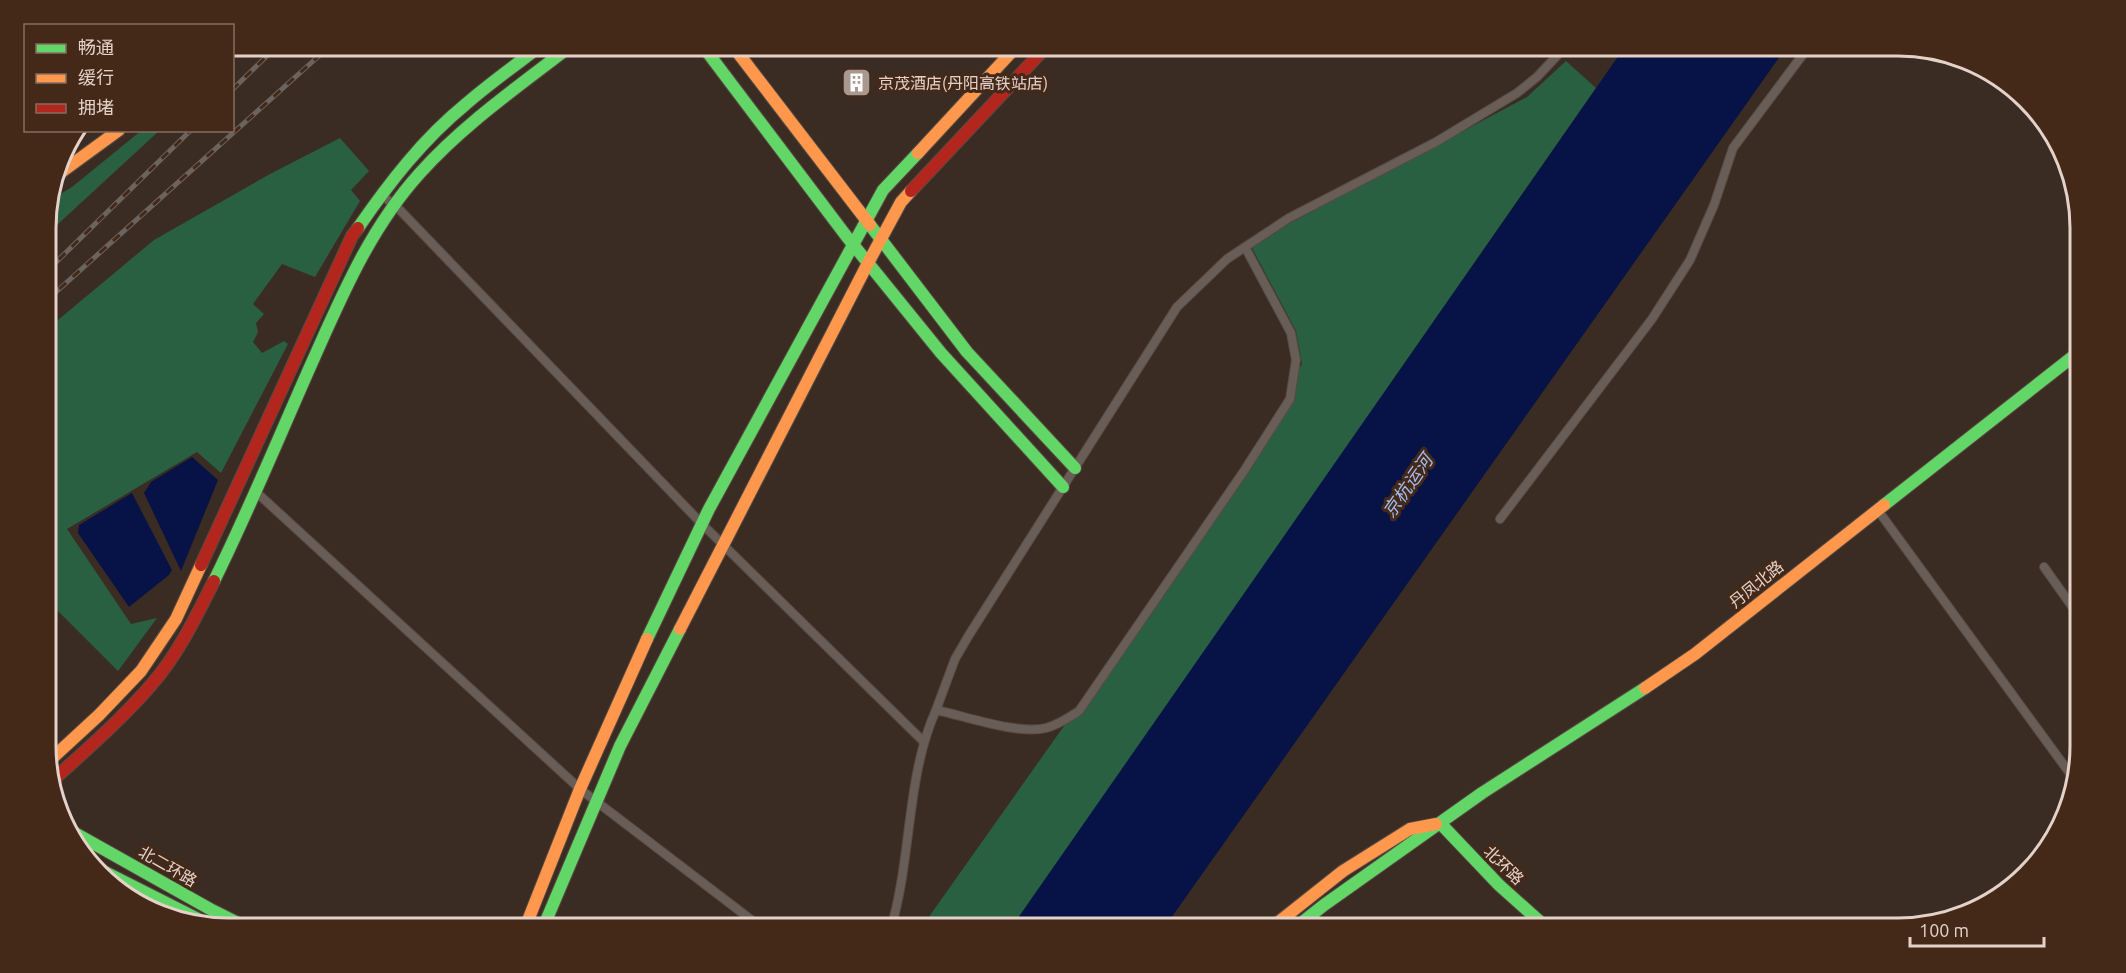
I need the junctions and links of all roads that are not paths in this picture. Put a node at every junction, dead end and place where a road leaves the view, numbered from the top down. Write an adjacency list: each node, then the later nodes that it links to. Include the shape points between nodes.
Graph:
1 (528, 56): 11 (street, via 436,131)
2 (558, 56): 12 (street, via 443,149)
3 (710, 56): 15 (street)
4 (740, 56): 13 (street)
5 (1008, 56): 13 (street, via 883,190)
6 (1038, 56): 14 (street, via 901,202)
7 (1557, 56): 16 (street, via 1517,93 1436,142 1288,218)
8 (1802, 56): 23 (street, via 1732,148 1714,205 1690,260 1652,319)
9 (116, 132): 10 (street)
10 (67, 168)
11 (381, 195): 12 (street); 30 (street, via 352,236 176,619 141,671)
12 (396, 206): 21 (street, via 347,284); 24 (street)
13 (866, 221): 14 (street); 15 (street)
14 (880, 240): 17 (street); 19 (street, via 967,352)
15 (853, 245): 17 (street); 24 (street)
16 (1245, 246): 19 (street, via 1177,307); 28 (street, via 1291,333 1296,360 1290,399 1261,446 1079,711 1045,728 1025,729)
17 (868, 263): 20 (street, via 941,353); 25 (street)
18 (2070, 359): 22 (street, 丹凤北路)
19 (1075, 468): 20 (street)
20 (1063, 486): 28 (street, via 955,659)
21 (255, 491): 32 (street, via 192,626 153,683); 33 (street)
22 (1877, 509): 31 (street); 35 (street, 丹凤北路, via 1695,654)
23 (1500, 519)
24 (702, 524): 25 (street); 33 (street)
25 (723, 544): 29 (street); 34 (street, via 620,746)
26 (2044, 567): 27 (street)
27 (2070, 604)
28 (936, 710): 29 (street)
29 (924, 742): 46 (street)
30 (56, 754)
31 (2068, 771)
32 (58, 776)
33 (580, 789): 34 (street); 43 (street)
34 (597, 801): 44 (street); 45 (street)
35 (1440, 824): 39 (street, via 1410,829 1342,871); 40 (street, 丹凤北路); 41 (street, 北环路)
36 (84, 838): 42 (street, 北二环路)
37 (121, 880): 38 (street)
38 (181, 911)
39 (1283, 917)
40 (1308, 917)
41 (1535, 917)
42 (230, 918)
43 (529, 918)
44 (547, 918)
45 (749, 918)
46 (894, 918)

